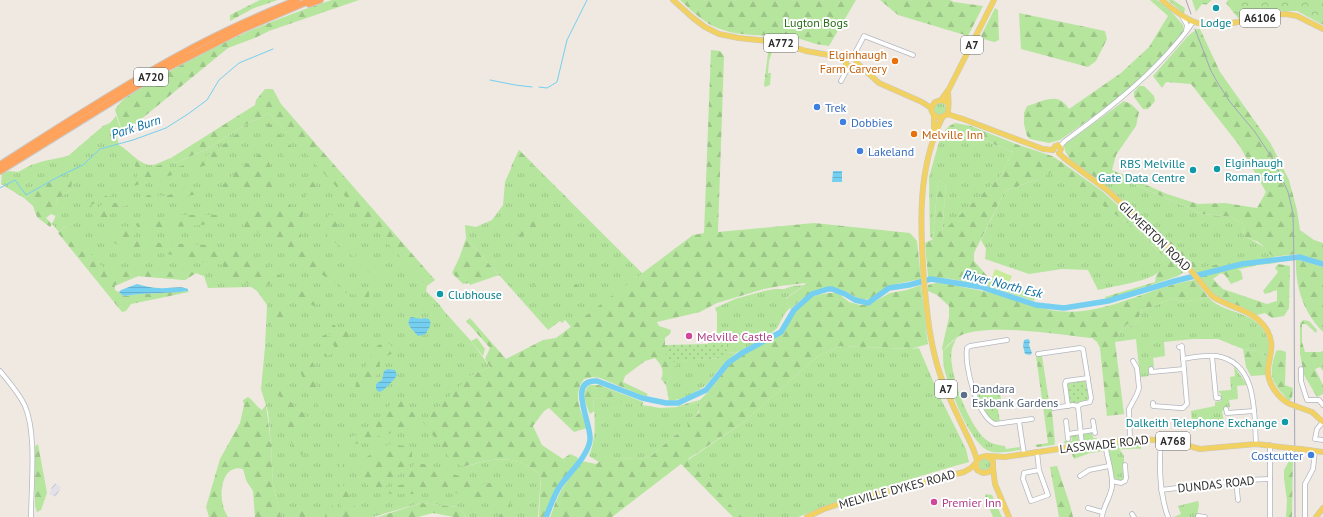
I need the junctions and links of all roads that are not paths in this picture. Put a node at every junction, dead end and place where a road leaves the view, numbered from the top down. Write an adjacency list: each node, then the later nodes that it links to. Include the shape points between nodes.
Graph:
1 (292, 0): 8 (highway)
2 (297, 0): 8 (highway, A720)
3 (311, 0): 9 (highway, A720)
4 (320, 0): 9 (highway)
5 (673, 0): 16 (main road, A772, via 705,27 719,34 777,42 806,51)
6 (994, 0): 20 (main road, A7)
7 (1162, 0): 10 (main road, A6106)
8 (264, 13): 31 (highway, A720, via 148,73)
9 (270, 16): 32 (highway, A720, via 164,70)
10 (1182, 16): 11 (main road, A6106); 13 (street, via 1187,25)
11 (1193, 22): 12 (main road, A6106, via 1217,25 1292,14); 13 (street)
12 (1323, 29)
13 (1185, 34): 28 (street, via 1157,66 1132,89)
14 (854, 55): 15 (street, via 864,36); 16 (main road, via 850,54); 17 (main road, via 857,57)
15 (913, 55)
16 (846, 58): 18 (main road, via 846,64)
17 (857, 64): 18 (main road); 23 (main road, via 879,83)
18 (849, 66): 19 (street)
19 (841, 81)
20 (949, 89): 21 (main road, A7); 22 (main road, A7)
21 (941, 100): 22 (main road); 23 (main road, via 937,100)
22 (948, 104): 24 (main road)
23 (932, 106): 25 (main road)
24 (948, 112): 26 (main road); 29 (main road, via 1044,149)
25 (934, 115): 26 (main road); 27 (main road, A7)
26 (942, 118): 27 (main road, A7)
27 (934, 135): 67 (main road, A7, via 921,204 921,236 929,327 941,376)
28 (1060, 146): 29 (main road, via 1055,146); 30 (main road)
29 (1053, 150): 30 (main road)
30 (1059, 153): 56 (main road, GILMERTON ROAD, bridge, via 1107,190 1187,265 1218,300 1252,315 1263,325 1272,345 1268,369 1270,380 1280,397 1290,404 1312,412)
31 (0, 165)
32 (0, 171)
33 (1007, 340): 53 (street, via 968,347 966,362 976,398 989,420 998,425)
34 (1179, 347): 37 (street, via 1182,346)
35 (1038, 354): 43 (street, via 1043,351 1083,349)
36 (1212, 356): 37 (street); 44 (street, via 1216,398); 51 (street, via 1227,359 1243,372 1250,386)
37 (1183, 358): 41 (street)
38 (1133, 361): 60 (street, via 1139,388 1129,409)
39 (1301, 369): 46 (street, via 1301,381 1307,400 1320,400)
40 (1151, 370): 41 (street)
41 (1184, 370): 45 (street, via 1188,401 1185,406 1153,406)
42 (0, 371): 91 (street, via 22,400 28,418 32,437)
43 (1088, 378): 47 (street, via 1066,381); 48 (street, via 1091,400)
44 (1219, 398)
45 (1153, 403)
46 (1323, 404)
47 (1068, 406): 48 (street); 49 (street)
48 (1078, 406): 57 (street)
49 (1053, 408)
50 (1226, 409): 51 (street, via 1227,413)
51 (1254, 411): 64 (street)
52 (1032, 419): 53 (street)
53 (1019, 421): 71 (street)
54 (1066, 421): 58 (street)
55 (1093, 421): 57 (street, via 1095,432)
56 (1323, 422): 62 (street, via 1317,429 1316,439)
57 (1080, 432): 58 (street); 65 (street)
58 (1068, 434): 59 (street)
59 (1068, 439)
60 (1130, 440): 61 (main road, LASSWADE ROAD / A768); 63 (main road, LASSWADE ROAD / A768)
61 (1161, 440): 64 (main road, LASSWADE ROAD / A768, via 1200,448); 86 (street)
62 (1323, 440)
63 (1104, 442): 65 (main road, LASSWADE ROAD / A768); 76 (street)
64 (1256, 444): 66 (main road, LASSWADE ROAD / A768)
65 (1082, 445): 69 (main road, LASSWADE ROAD / A768)
66 (1270, 445): 68 (main road, LASSWADE ROAD / A768, bridge); 82 (street)
67 (973, 446): 72 (main road, A7); 74 (main road, A7)
68 (1316, 451): 70 (main road, LASSWADE ROAD / A768); 96 (street, via 1314,469 1305,484)
69 (1037, 452): 71 (main road, LASSWADE ROAD / A768); 78 (street)
70 (1323, 452)
71 (1024, 454): 73 (main road, LASSWADE ROAD / A768)
72 (986, 456): 73 (main road, LASSWADE ROAD / A768); 74 (main road, via 980,457); 77 (main road, via 993,461)
73 (1005, 457): 77 (main road, LASSWADE ROAD / A768, via 998,460)
74 (976, 462): 79 (main road, MELVILLE DYKES ROAD); 80 (main road)
75 (1125, 464): 84 (street, via 1125,481)
76 (1109, 466): 81 (street, via 1090,470); 84 (street)
77 (993, 467): 80 (main road, via 989,472); 85 (main road)
78 (1040, 470): 78 (street, via 1048,495 1031,501 1023,479 1024,473)
79 (964, 472): 80 (main road, MELVILLE DYKES ROAD); 92 (main road, MELVILLE DYKES ROAD, via 848,501)
80 (981, 473): 85 (main road)
81 (1080, 476)
82 (1270, 479): 83 (street, DUNDAS ROAD); 95 (street)
83 (1236, 480): 86 (street, DUNDAS ROAD); 87 (street)
84 (1112, 482): 90 (street)
85 (995, 484): 93 (main road)
86 (1161, 490): 94 (street)
87 (1238, 500)
88 (1088, 508): 90 (street)
89 (1323, 508): 97 (main road)
90 (1102, 514)
91 (31, 517)
92 (807, 517)
93 (1009, 517)
94 (1168, 517)
95 (1270, 517)
96 (1305, 517)
97 (1316, 517)

